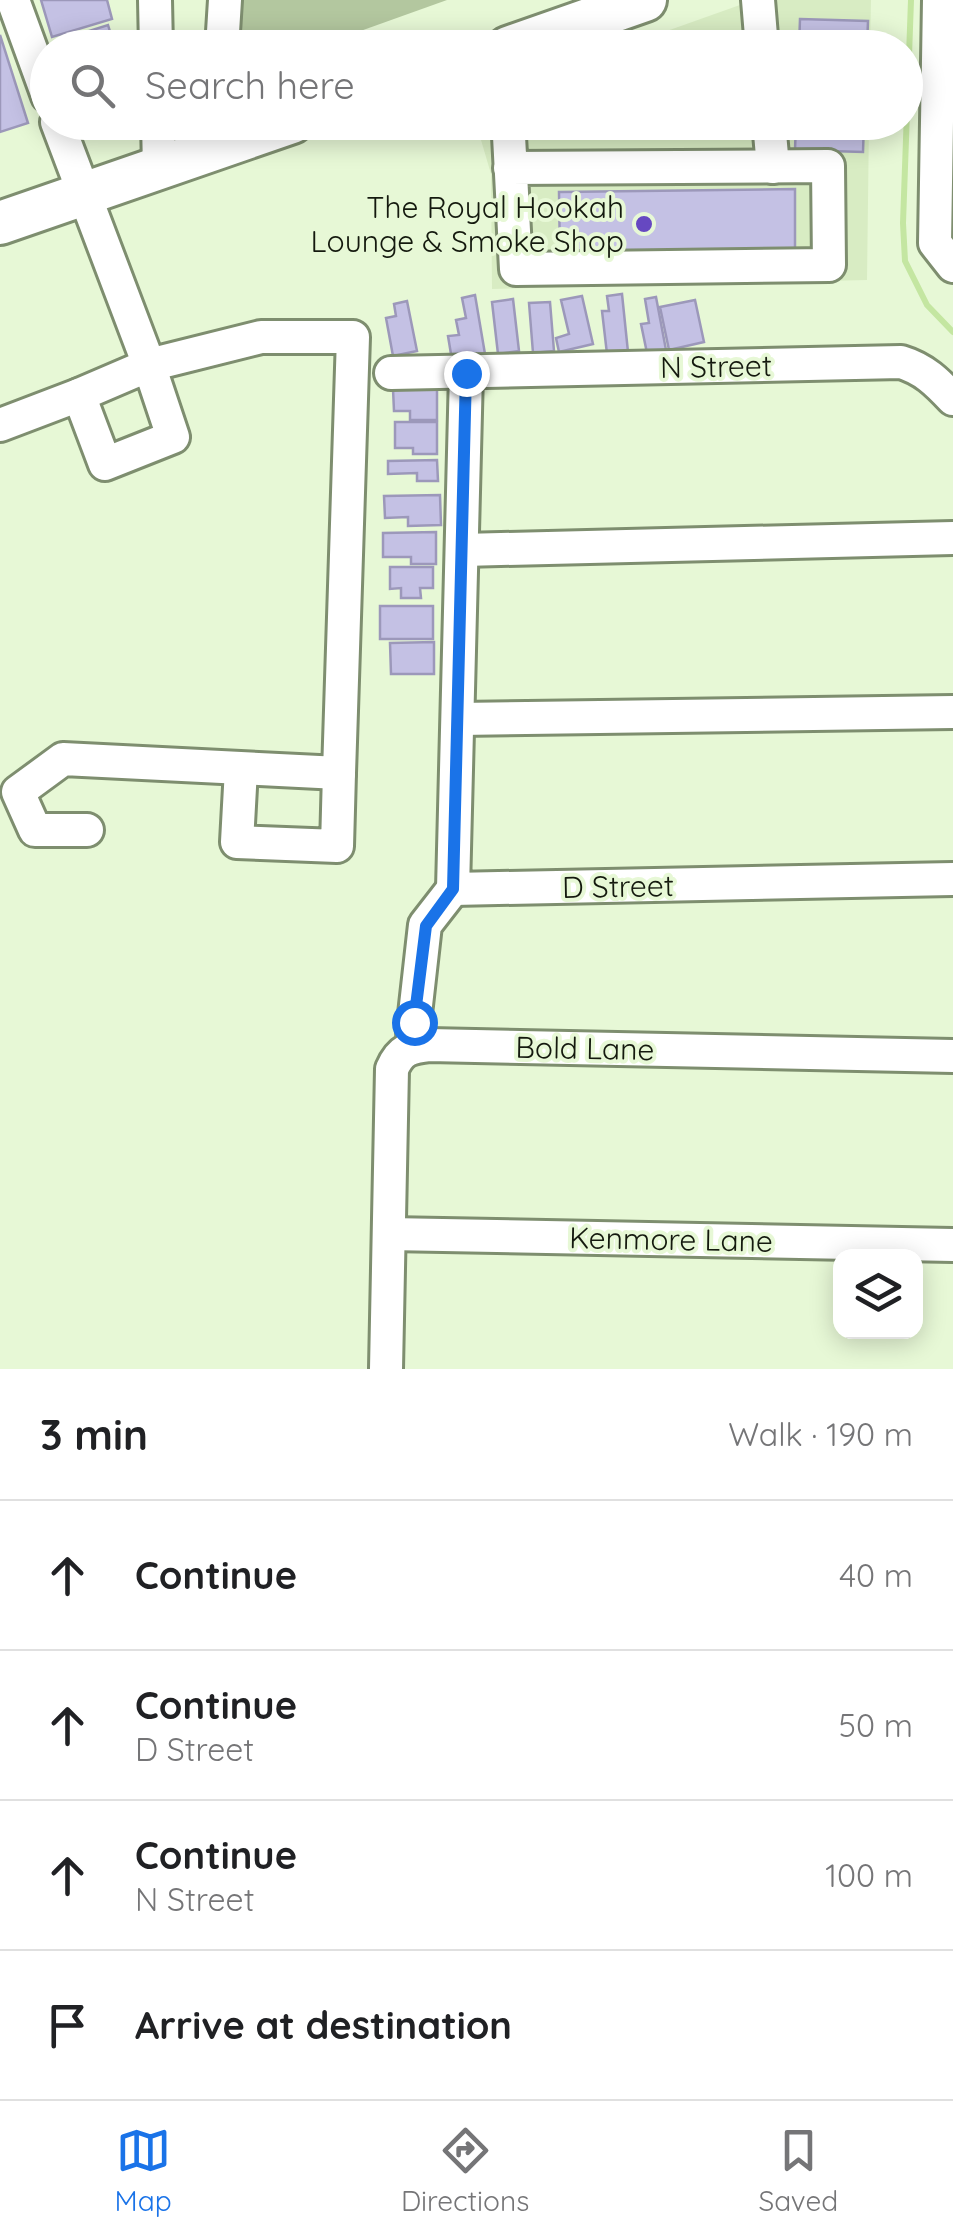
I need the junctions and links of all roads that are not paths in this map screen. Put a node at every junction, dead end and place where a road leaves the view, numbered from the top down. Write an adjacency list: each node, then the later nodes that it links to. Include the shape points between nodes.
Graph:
1 (13, 0): 11 (street)
2 (155, 0): 7 (street)
3 (225, 0): 8 (street)
4 (646, 0): 9 (main road)
5 (758, 0): 10 (street)
6 (939, 0): 22 (street, via 935,243)
7 (156, 30)
8 (223, 30)
9 (560, 30)
10 (760, 30)
11 (30, 47)
12 (63, 140): 20 (street)
13 (158, 140): 18 (street)
14 (232, 140): 18 (main road)
15 (509, 140): 19 (street)
16 (771, 140): 17 (street)
17 (773, 167): 19 (street); 19 (street, via 828,166 829,265 516,269)
18 (159, 168): 20 (main road)
19 (510, 168)
20 (83, 195): 21 (main road); 23 (street)
21 (0, 224)
22 (953, 266)
23 (149, 364): 26 (street); 26 (street, via 173,436 105,464); 34 (street, via 261,336 353,337)
24 (391, 373): 25 (street, N Street)
25 (466, 373): 27 (street, N Street, via 901,362 930,375); 30 (street)
26 (79, 396): 28 (street)
27 (953, 399)
28 (0, 425)
29 (953, 538): 30 (street)
30 (463, 550): 32 (street)
31 (953, 712): 32 (street)
32 (458, 719): 38 (street)
33 (241, 769): 34 (street); 34 (street, via 237,842 320,846 337,846); 35 (street, via 63,759)
34 (339, 773)
35 (9, 793): 36 (street, via 35,830)
36 (87, 830)
37 (953, 879): 38 (street, D Street)
38 (453, 889): 39 (street, via 426,926)
39 (414, 1046): 40 (street, Bold Lane); 41 (street, via 392,1069)
40 (953, 1056)
41 (389, 1234): 42 (street, Kenmore Lane); 43 (street)
42 (953, 1245)
43 (386, 1369)

